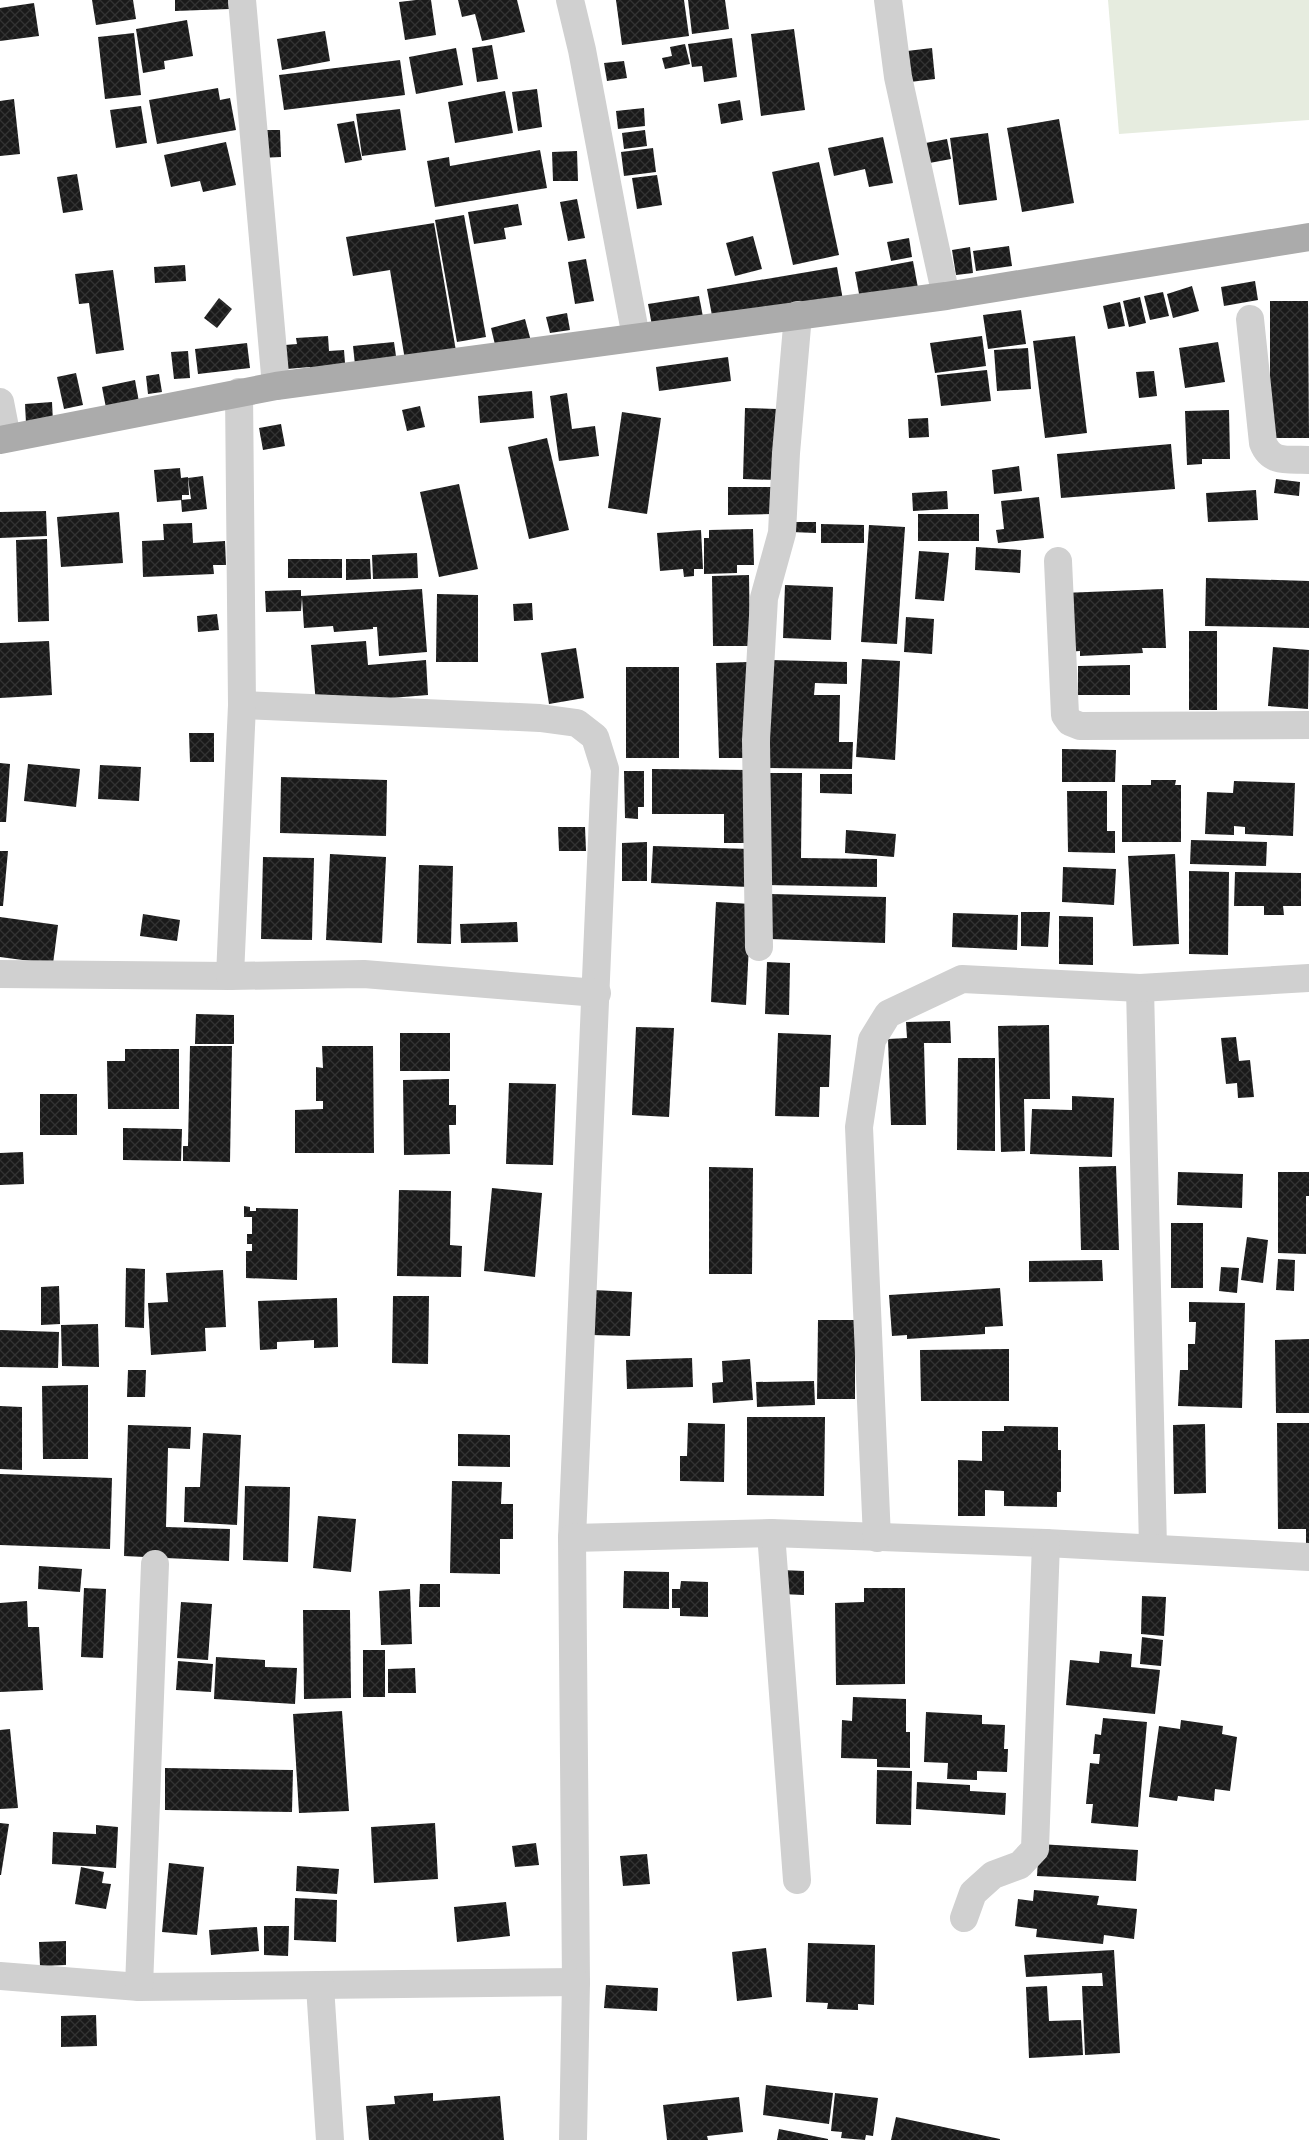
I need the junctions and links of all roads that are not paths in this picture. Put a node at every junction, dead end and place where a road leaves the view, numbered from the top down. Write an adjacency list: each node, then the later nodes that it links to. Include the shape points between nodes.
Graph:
1 (242, 0): 9 (street)
2 (570, 0): 8 (street)
3 (888, 0): 5 (street, via 898,77)
4 (1309, 237): 5 (main road)
5 (946, 296): 6 (main road)
6 (798, 316): 8 (main road); 17 (street, via 782,534 764,598 756,740)
7 (1250, 319): 13 (street, via 1263,443 1274,458)
8 (636, 337): 9 (main road)
9 (276, 386): 10 (main road)
10 (239, 392): 12 (main road); 15 (street)
11 (0, 402): 12 (street)
12 (4, 439)
13 (1309, 460)
14 (1058, 561): 16 (street, via 1065,715 1070,722 1080,726)
15 (242, 705): 19 (street); 22 (street, via 540,718 577,723 596,737 605,769)
16 (1309, 724)
17 (759, 947)
18 (0, 974): 19 (street)
19 (230, 976): 22 (street, via 364,974)
20 (1309, 978): 21 (street)
21 (1140, 988): 25 (street, via 962,979 888,1014 872,1040 859,1127); 27 (street)
22 (597, 994): 24 (street)
23 (771, 1533): 24 (street); 25 (street); 30 (street)
24 (572, 1538): 33 (street)
25 (876, 1538): 26 (street)
26 (1046, 1543): 27 (street); 31 (street, via 1035,1849 1020,1865 993,1875 973,1893)
27 (1153, 1548): 28 (street)
28 (1309, 1557)
29 (155, 1564): 35 (street)
30 (797, 1880)
31 (964, 1918)
32 (0, 1976): 35 (street)
33 (576, 1982): 34 (street); 37 (street)
34 (320, 1986): 35 (street); 36 (street)
35 (139, 1987)
36 (330, 2140)
37 (573, 2140)

